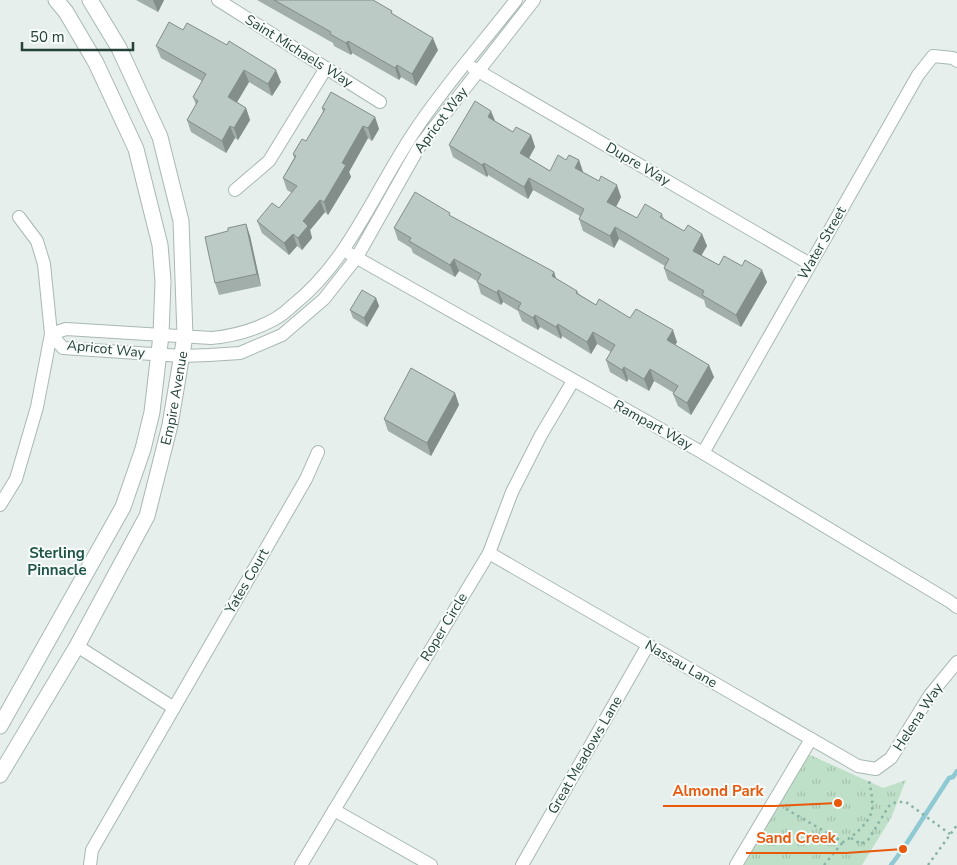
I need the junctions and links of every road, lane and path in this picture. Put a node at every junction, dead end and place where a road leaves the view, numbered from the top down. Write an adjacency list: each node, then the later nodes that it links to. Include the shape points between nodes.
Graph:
1 (56, 0): 17 (street, Empire Avenue, via 96,63 136,148 160,245 163,281)
2 (90, 0): 18 (street, Empire Avenue, via 118,48 160,137 181,221)
3 (218, 0): 8 (street, Saint Michaels Way)
4 (516, 0): 7 (street, Apricot Way)
5 (534, 0): 9 (street, Apricot Way)
6 (957, 61): 15 (street, Water Street, via 933,56 918,75)
7 (466, 63): 9 (street, Dupre Way); 13 (street, Apricot Way, via 413,133)
8 (326, 68): 10 (street, Saint Michaels Way); 11 (street, via 269,161)
9 (478, 72): 14 (street, Apricot Way, via 419,147); 15 (street, Dupre Way)
10 (380, 102)
11 (235, 190)
12 (19, 217): 16 (street, via 37,241 44,264)
13 (344, 251): 14 (street, Rampart Way); 18 (street, Apricot Way, via 311,291 277,318 232,336)
14 (356, 257): 20 (street, Apricot Way, via 324,299 282,335 240,353); 21 (street, Rampart Way)
15 (810, 264): 23 (street, Water Street)
16 (51, 334): 17 (street, Apricot Way, via 66,329); 19 (street, Apricot Way, via 63,348); 24 (street, via 37,407 16,479)
17 (161, 335): 18 (street, Apricot Way); 19 (street, Empire Avenue)
18 (184, 336): 20 (street, Empire Avenue)
19 (158, 354): 20 (street, Apricot Way); 31 (street, Empire Avenue, via 152,412 144,449 123,507)
20 (182, 356): 28 (street, Empire Avenue, via 170,425 147,516)
21 (573, 381): 23 (street, Rampart Way); 25 (street, Roper Circle, via 512,492)
22 (318, 452): 30 (street, Yates Court, via 306,479)
23 (703, 453): 26 (street, Rampart Way)
24 (0, 506)
25 (488, 553): 27 (street, Nassau Lane); 36 (street, Roper Circle)
26 (957, 608)
27 (648, 645): 32 (street, Nassau Lane); 44 (street, Great Meadows Lane)
28 (77, 646): 30 (street); 34 (street, Empire Avenue)
29 (957, 662): 33 (street, Helena Way, via 930,695 891,758)
30 (174, 708): 41 (street, via 92,850)
31 (0, 726)
32 (811, 739): 33 (street, Nassau Lane, via 858,766); 45 (street)
33 (871, 768): 39 (path, via 872,810)
34 (0, 775)
35 (786, 808): 40 (path)
36 (334, 810): 42 (street, Roper Circle); 43 (street)
37 (957, 825): 38 (path)
38 (950, 834): 39 (path, via 906,802 896,802 889,806 868,840 861,844); 47 (path)
39 (851, 838): 40 (path)
40 (843, 842): 46 (path)
41 (90, 865)
42 (301, 865)
43 (431, 865)
44 (522, 865)
45 (736, 865)
46 (824, 865)
47 (928, 865)

